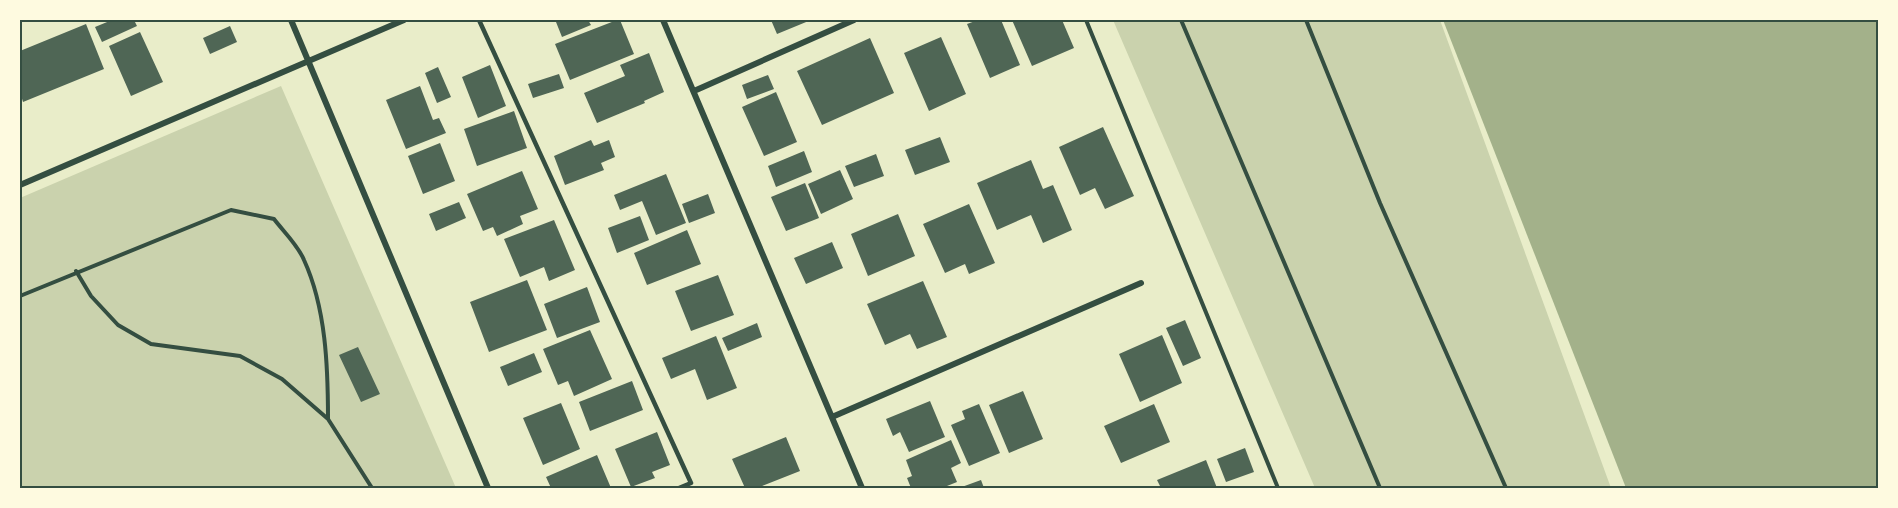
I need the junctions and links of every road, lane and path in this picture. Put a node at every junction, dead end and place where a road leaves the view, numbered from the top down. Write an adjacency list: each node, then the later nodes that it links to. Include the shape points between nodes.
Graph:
1 (291, 20): 9 (street)
2 (404, 20): 9 (street)
3 (479, 20): 19 (lane, via 691,483)
4 (663, 20): 10 (street)
5 (854, 20): 10 (street)
6 (1086, 20): 21 (path)
7 (1181, 20): 22 (path)
8 (1306, 20): 23 (path, via 1380,203)
9 (309, 60): 11 (street); 18 (street)
10 (694, 91): 15 (street)
11 (20, 185)
12 (76, 271): 14 (path); 16 (path, via 91,296 118,325 152,344 240,356 282,379); 16 (path, via 231,210 274,219 304,258 320,315 328,372)
13 (1141, 283): 15 (street)
14 (20, 296)
15 (832, 417): 20 (street)
16 (328, 419): 17 (path)
17 (372, 489)
18 (489, 489)
19 (679, 489)
20 (862, 489)
21 (1278, 489)
22 (1380, 489)
23 (1506, 489)

